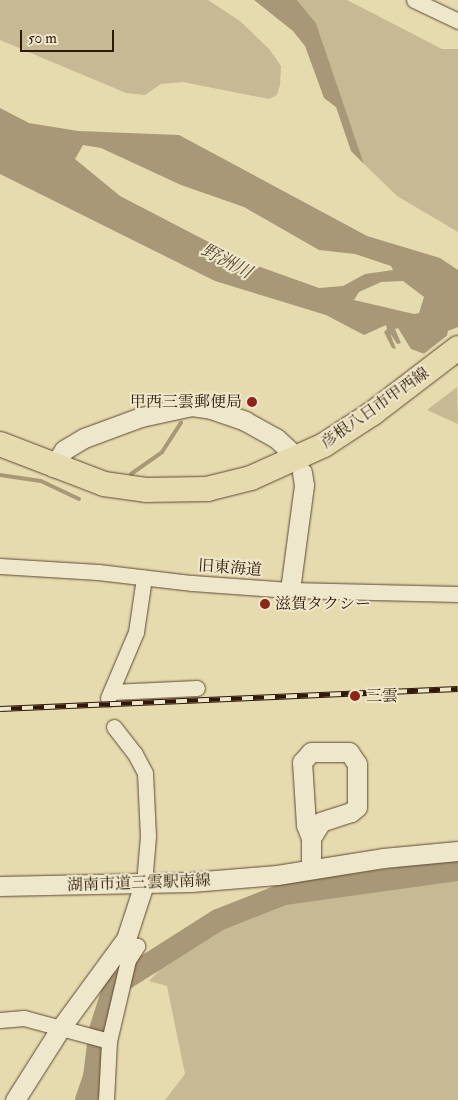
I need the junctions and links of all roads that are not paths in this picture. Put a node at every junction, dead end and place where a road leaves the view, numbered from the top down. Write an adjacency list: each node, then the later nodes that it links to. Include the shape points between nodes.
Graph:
1 (414, 0): 2 (street)
2 (458, 21)
3 (458, 348): 6 (main road, 彦根八日市甲西線, via 373,413 302,457 251,478 207,489 123,487)
4 (0, 444): 6 (main road, 彦根八日市甲西線)
5 (289, 450): 6 (street, via 276,438 246,421 211,408 192,406 141,418 84,438 64,450)
6 (53, 467)
7 (302, 472): 10 (street, via 304,485)
8 (0, 566): 9 (street, 旧東海道)
9 (144, 578): 10 (street, 旧東海道); 12 (street, via 136,632 109,695)
10 (290, 590): 11 (street, 旧東海道)
11 (458, 594)
12 (197, 688)
13 (114, 727): 19 (street, via 145,773 148,836)
14 (304, 789): 15 (street); 15 (street, via 302,762 311,752 349,752 357,764 357,807 351,812); 16 (street, via 306,825)
15 (329, 817): 16 (street, via 316,828)
16 (311, 838): 18 (street)
17 (458, 851): 18 (street, 湖南市道三雲駅南線)
18 (311, 869): 19 (street, 湖南市道三雲駅南線, via 277,875)
19 (144, 884): 20 (street, 湖南市道三雲駅南線); 23 (street, via 126,939)
20 (0, 886)
21 (137, 946): 24 (street, via 128,960)
22 (0, 1020): 23 (street, via 24,1018)
23 (62, 1026): 24 (street); 25 (street)
24 (109, 1042): 26 (street)
25 (15, 1100)
26 (106, 1100)

